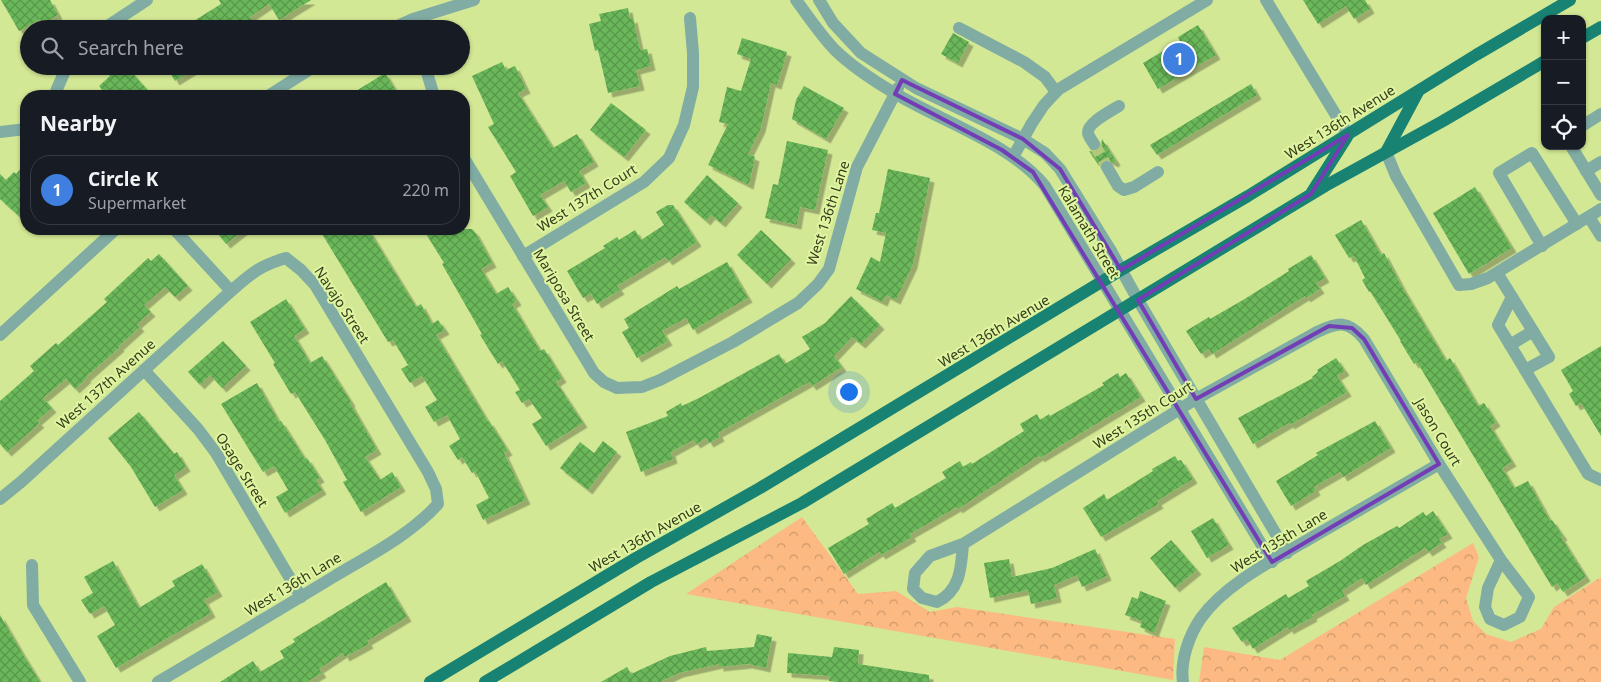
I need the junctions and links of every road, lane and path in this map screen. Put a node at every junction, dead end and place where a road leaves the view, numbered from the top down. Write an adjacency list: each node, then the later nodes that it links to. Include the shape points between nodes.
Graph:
1 (147, 0): 9 (street)
2 (474, 0): 10 (street)
3 (796, 0): 24 (street, Kalamath Street, via 834,49)
4 (818, 0): 18 (street, Kalamath Street, via 833,23 861,54)
5 (1207, 0): 23 (street, via 1077,76)
6 (1266, 0): 30 (street)
7 (1570, 0): 22 (main road, West 136th Avenue)
8 (690, 18): 50 (street, West 137th Court, via 693,87 684,125 669,158 644,182)
9 (117, 20)
10 (424, 20)
11 (1601, 27): 13 (main road)
12 (960, 28): 23 (street, via 1024,62 1045,77)
13 (1586, 36)
14 (1541, 63): 34 (main road)
15 (63, 75): 19 (street)
16 (301, 75): 20 (street)
17 (428, 75): 21 (street)
18 (902, 80): 24 (street, West 136th Lane); 31 (street, Kalamath Street)
19 (57, 90)
20 (277, 90)
21 (432, 90)
22 (1419, 90): 30 (main road, West 136th Avenue); 34 (main road)
23 (1056, 92): 31 (street)
24 (895, 94): 35 (street, Kalamath Street); 64 (street, West 136th Lane, via 856,167 829,268 818,284 798,303 660,380 642,387)
25 (1119, 106): 32 (street, via 1089,128 1088,134)
26 (1601, 114): 27 (street)
27 (1586, 123)
28 (20, 130): 29 (street)
29 (0, 132)
30 (1348, 135): 41 (main road); 51 (main road, West 136th Avenue)
31 (1023, 139): 35 (street); 51 (street, Kalamath Street, via 1045,153 1060,169)
32 (1094, 144)
33 (1573, 150): 39 (street)
34 (1386, 152): 41 (main road); 52 (street, via 1396,176 1459,284 1471,284)
35 (1013, 157): 53 (street, Kalamath Street, via 1045,186)
36 (1601, 162): 39 (street)
37 (1107, 167): 40 (street, via 1124,190)
38 (470, 168): 50 (street, Mariposa Street)
39 (1586, 171): 42 (street)
40 (1158, 172)
41 (1311, 194): 56 (main road)
42 (1601, 195)
43 (1601, 209): 44 (street)
44 (1589, 217): 45 (street); 48 (street)
45 (1577, 224): 49 (street); 49 (street, via 1532,153 1499,173)
46 (109, 235): 60 (street)
47 (180, 235): 54 (street)
48 (1601, 236)
49 (1542, 246): 52 (street)
50 (523, 256): 64 (street, Mariposa Street, via 594,373)
51 (1121, 270): 53 (main road, West 136th Avenue); 56 (street, Kalamath Street)
52 (1497, 273): 55 (street)
53 (1102, 282): 57 (street, Kalamath Street); 79 (main road, West 136th Avenue)
54 (231, 291): 62 (street, West 137th Avenue); 70 (street, Navajo Street, via 255,270 286,258 301,270 315,285 428,472 436,489)
55 (1512, 297): 59 (street); 61 (street, via 1498,325)
56 (1138, 300): 57 (main road); 65 (street, Kalamath Street)
57 (1119, 311): 66 (street, Kalamath Street); 80 (main road, via 802,503 651,582)
58 (1345, 325): 65 (street, West 135th Court, via 1337,324 1317,332); 67 (street, Jason Court, via 1364,340)
59 (1534, 331): 61 (street); 63 (street, via 1549,357)
60 (0, 335)
61 (1510, 345): 63 (street)
62 (144, 370): 69 (street, West 137th Avenue); 76 (street, Osage Street, via 216,453)
63 (1525, 370): 68 (street, via 1588,474)
64 (617, 388)
65 (1196, 399): 66 (street, West 135th Court); 72 (street, Kalamath Street)
66 (1180, 410): 71 (street, West 135th Court); 74 (street, Kalamath Street)
67 (1439, 464): 72 (street, West 135th Lane); 73 (street, Jason Court)
68 (1601, 480)
69 (0, 499)
70 (438, 504): 76 (street, West 136th Lane, via 412,528)
71 (963, 544): 71 (street, West 135th Court, via 930,556 914,573 913,589 922,598 937,602 945,598 960,578)
72 (1287, 552): 74 (street, West 135th Lane)
73 (1501, 560): 73 (street, Jason Court, via 1488,588 1484,607 1490,619 1504,624 1520,617 1529,597)
74 (1272, 562): 81 (street, West 135th Lane, via 1231,588 1201,618 1187,646)
75 (32, 565): 77 (street, via 33,605)
76 (301, 597): 78 (street, West 136th Lane)
77 (80, 682)
78 (158, 682)
79 (430, 682)
80 (485, 682)
81 (1183, 682)

